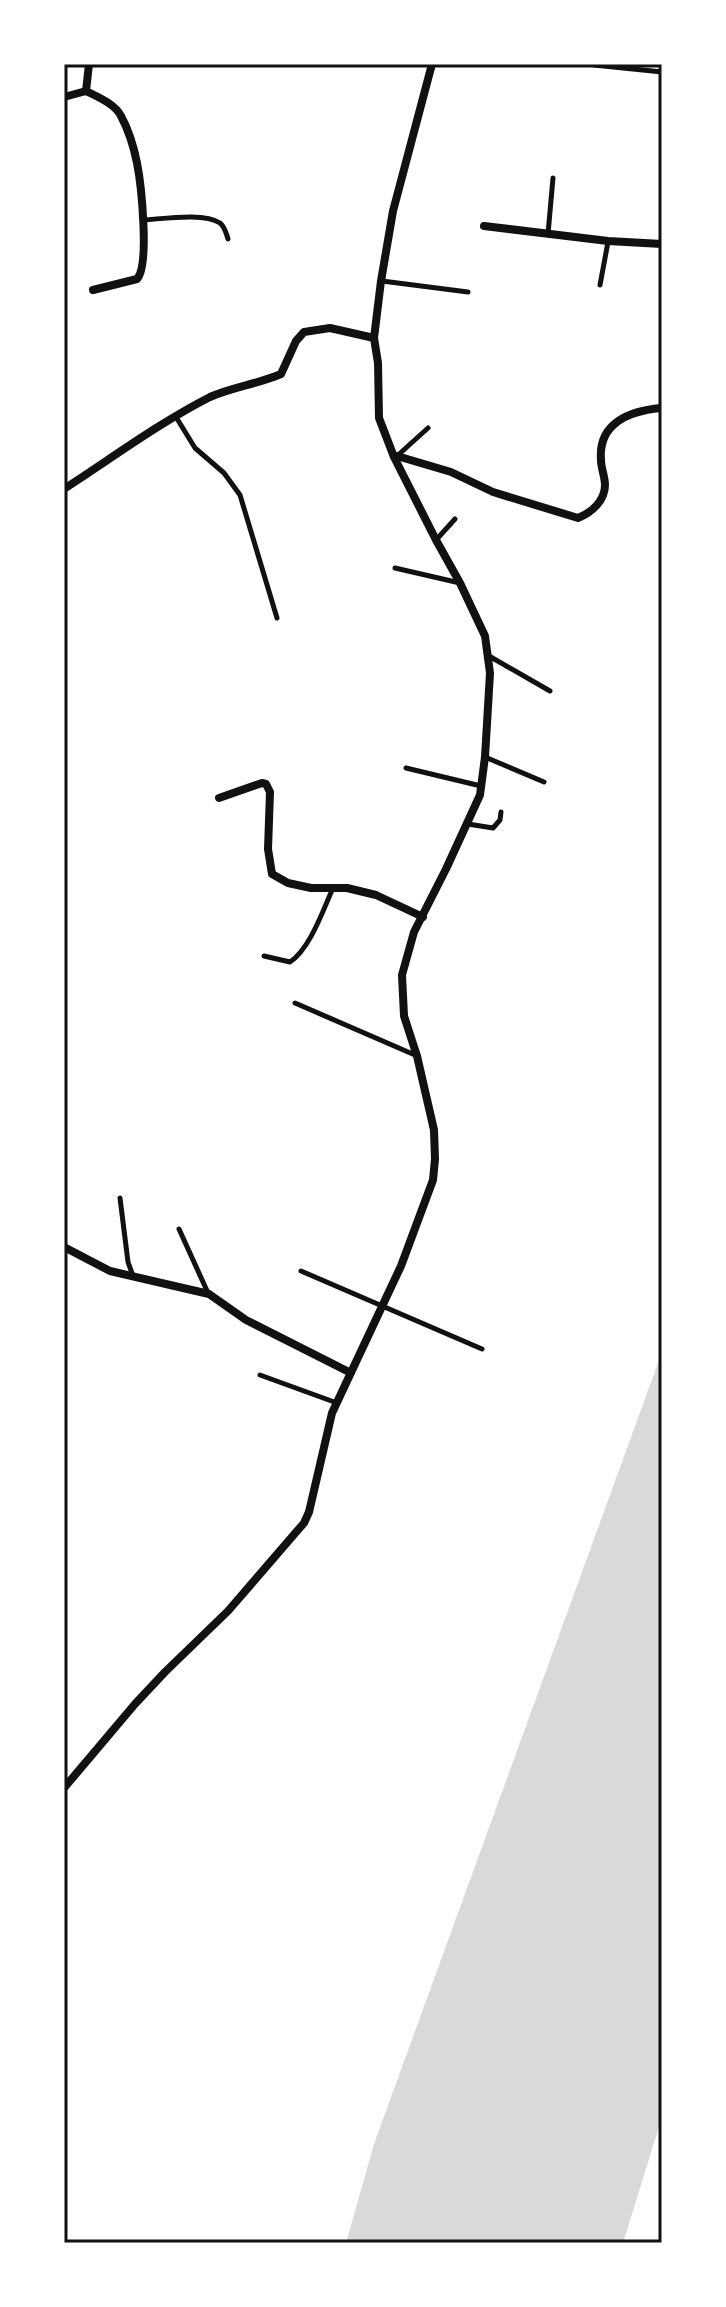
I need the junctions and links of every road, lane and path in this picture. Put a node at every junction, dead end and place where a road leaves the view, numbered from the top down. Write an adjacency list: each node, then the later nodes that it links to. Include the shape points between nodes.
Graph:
1 (89, 64): 5 (street)
2 (432, 64): 14 (street, via 393,211)
3 (594, 65): 4 (lane)
4 (662, 72)
5 (86, 91): 6 (street); 8 (street, via 120,112 137,161)
6 (64, 97)
7 (553, 178): 10 (lane)
8 (142, 220): 11 (lane, via 208,217 221,223); 16 (street, via 141,275)
9 (484, 226): 10 (street)
10 (548, 234): 12 (street)
11 (228, 239)
12 (608, 241): 13 (street); 15 (lane)
13 (662, 244)
14 (381, 281): 17 (lane); 18 (street)
15 (600, 285)
16 (93, 290)
17 (468, 292)
18 (374, 338): 20 (street, via 330,328 304,332 281,374 213,396); 22 (street, via 379,418)
19 (661, 408): 22 (street, via 631,414 605,433 602,498 578,518)
20 (176, 417): 23 (street); 28 (lane, via 195,448 240,495)
21 (428, 428): 22 (lane)
22 (395, 457): 25 (street)
23 (64, 489)
24 (455, 519): 25 (lane)
25 (436, 540): 27 (street)
26 (395, 568): 27 (lane)
27 (460, 583): 29 (street, via 485,636)
28 (277, 618)
29 (488, 656): 30 (lane); 31 (street)
30 (550, 691)
31 (485, 757): 33 (lane); 34 (street)
32 (406, 768): 34 (lane)
33 (544, 782)
34 (481, 786): 37 (street)
35 (219, 798): 38 (street, via 266,784 272,874 300,886)
36 (501, 812): 37 (lane, via 493,828)
37 (468, 824): 39 (street)
38 (333, 888): 39 (street, via 376,895); 40 (lane, via 299,956 290,962)
39 (423, 917): 42 (street, via 402,975 404,1016)
40 (264, 956)
41 (295, 1003): 42 (lane)
42 (417, 1056): 49 (street, via 434,1130 433,1180)
43 (120, 1198): 47 (lane)
44 (179, 1229): 48 (lane)
45 (64, 1247): 47 (street, via 110,1271)
46 (301, 1271): 49 (lane)
47 (133, 1276): 48 (street)
48 (209, 1294): 51 (street, via 246,1320)
49 (381, 1307): 50 (lane); 51 (street)
50 (482, 1349)
51 (351, 1373): 53 (street)
52 (260, 1375): 53 (lane)
53 (337, 1403): 54 (street, via 304,1523)
54 (64, 1788)

